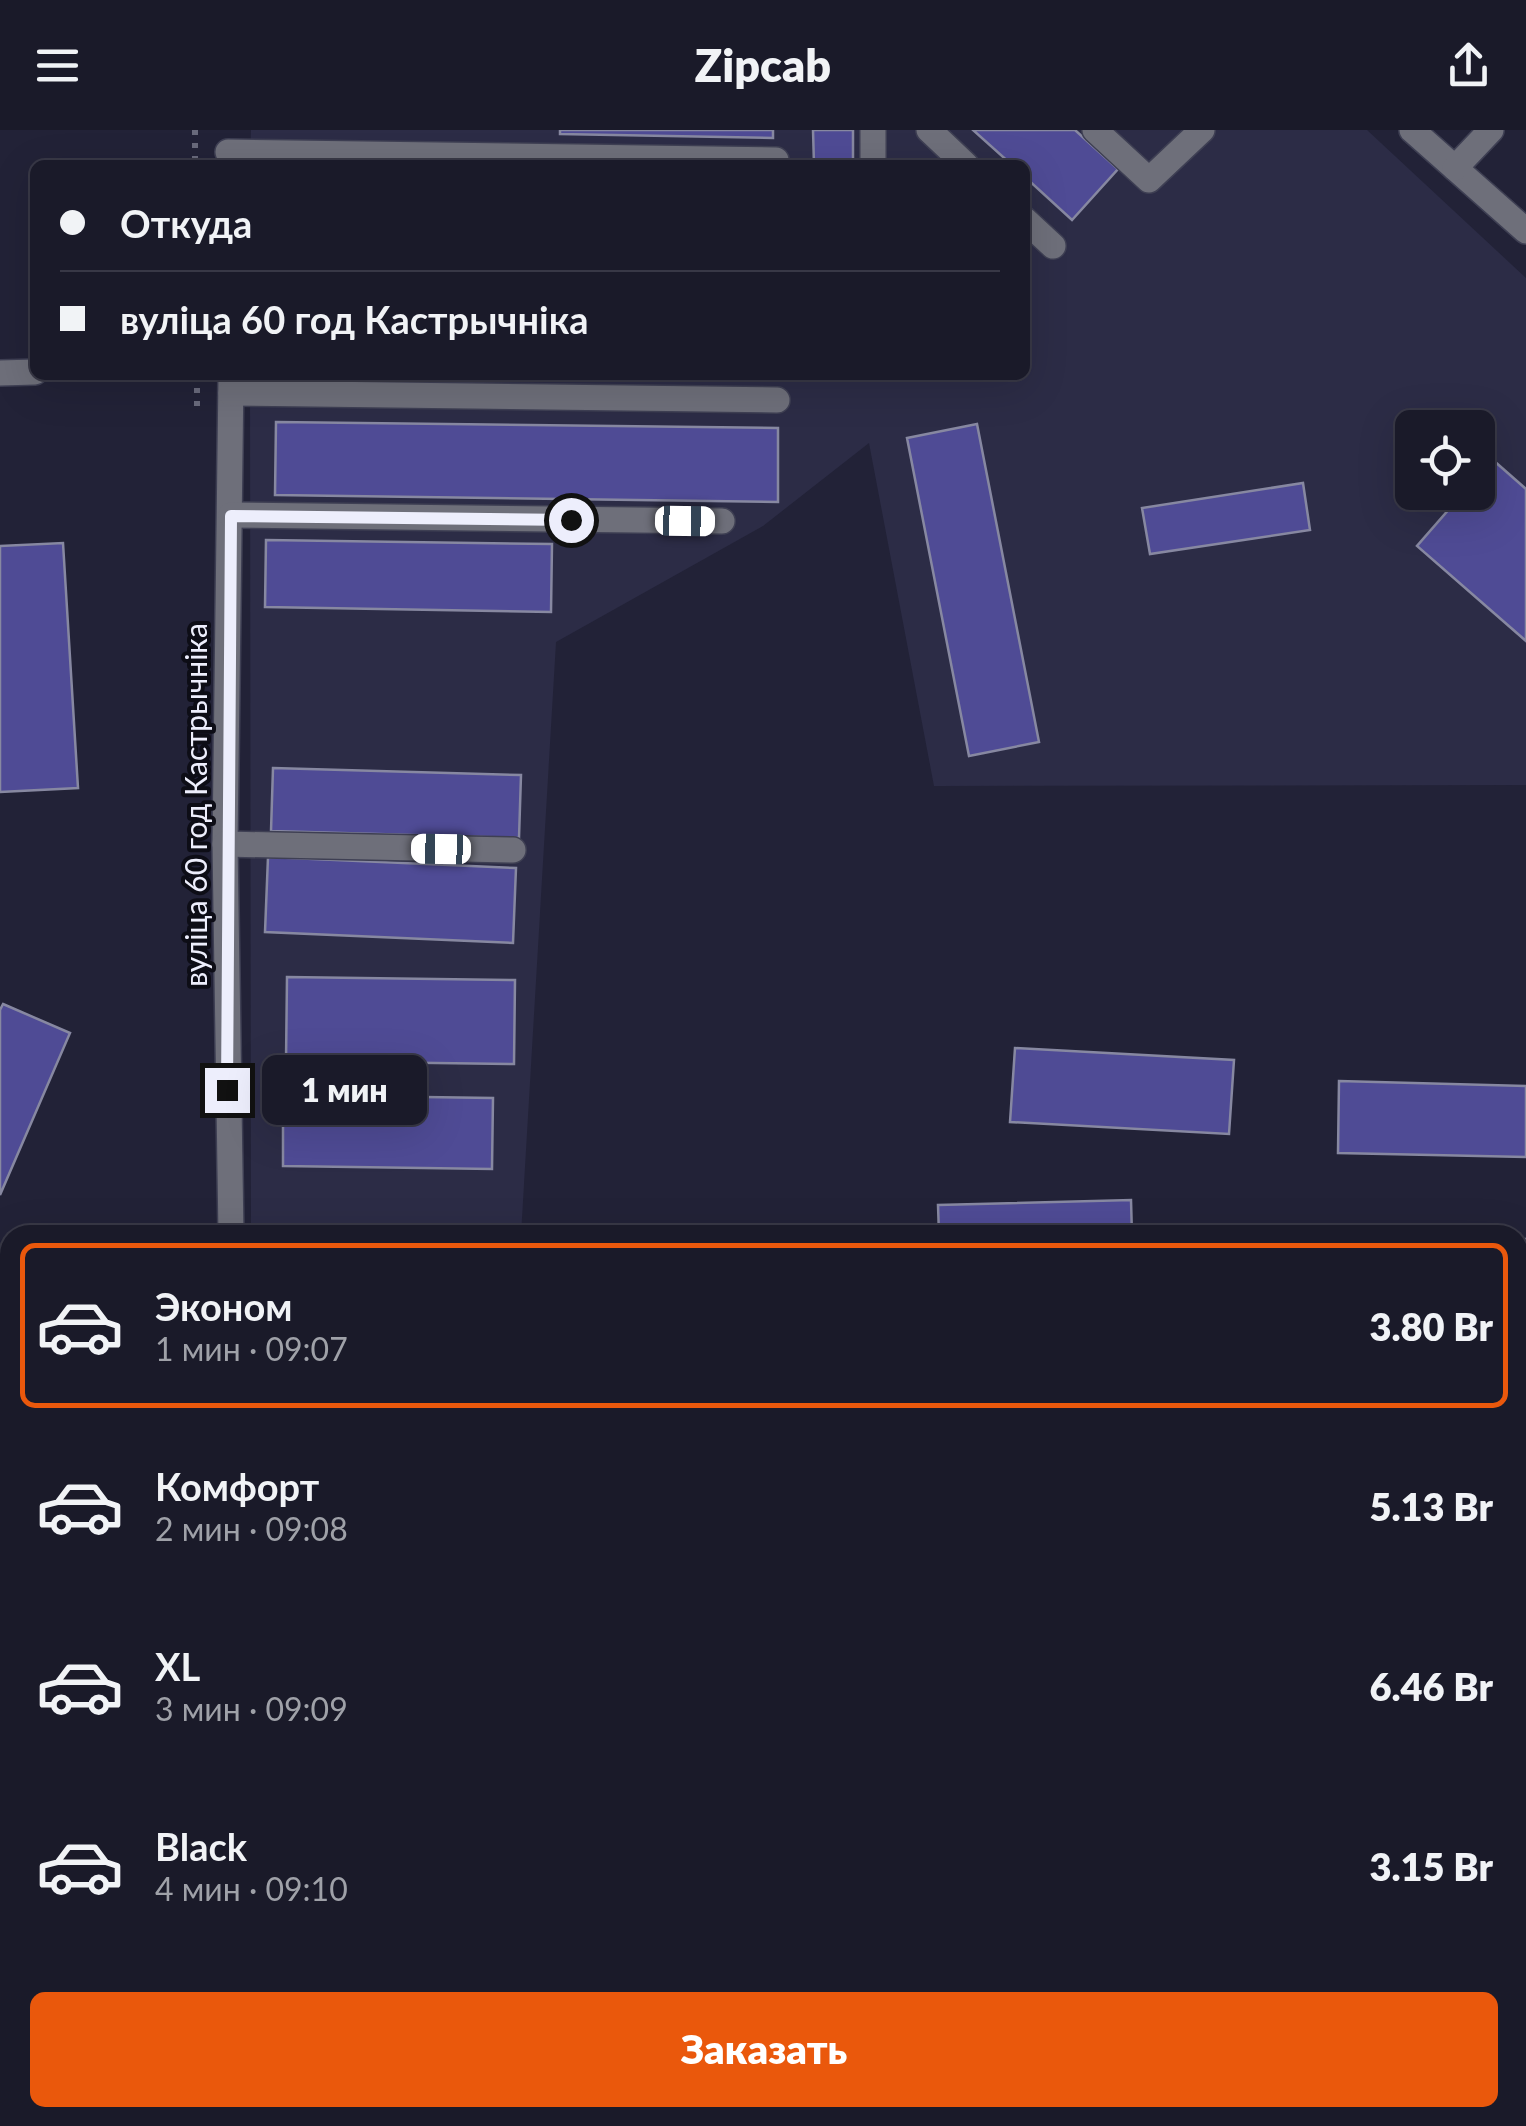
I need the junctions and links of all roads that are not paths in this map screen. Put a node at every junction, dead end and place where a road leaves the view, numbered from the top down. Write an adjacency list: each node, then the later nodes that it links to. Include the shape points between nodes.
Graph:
1 (520, 130): 10 (street)
2 (873, 130): 11 (street)
3 (929, 130): 12 (street)
4 (1095, 130): 5 (street, via 1149,180)
5 (1202, 130)
6 (1412, 130): 13 (street)
7 (1491, 130): 13 (street)
8 (228, 149): 9 (street)
9 (496, 160)
10 (520, 160)
11 (874, 160)
12 (961, 160)
13 (1455, 168): 15 (street)
14 (1030, 225): 16 (street)
15 (1526, 230)
16 (1053, 246)
17 (30, 372): 18 (street)
18 (0, 373)
19 (231, 384): 20 (street); 21 (street, вуліца 60 год Кастрычніка)
20 (776, 400)
21 (231, 516): 22 (street); 23 (street, вуліца 60 год Кастрычніка)
22 (722, 521)
23 (226, 844): 24 (street); 25 (street, вуліца 60 год Кастрычніка)
24 (513, 850)
25 (231, 1225)

